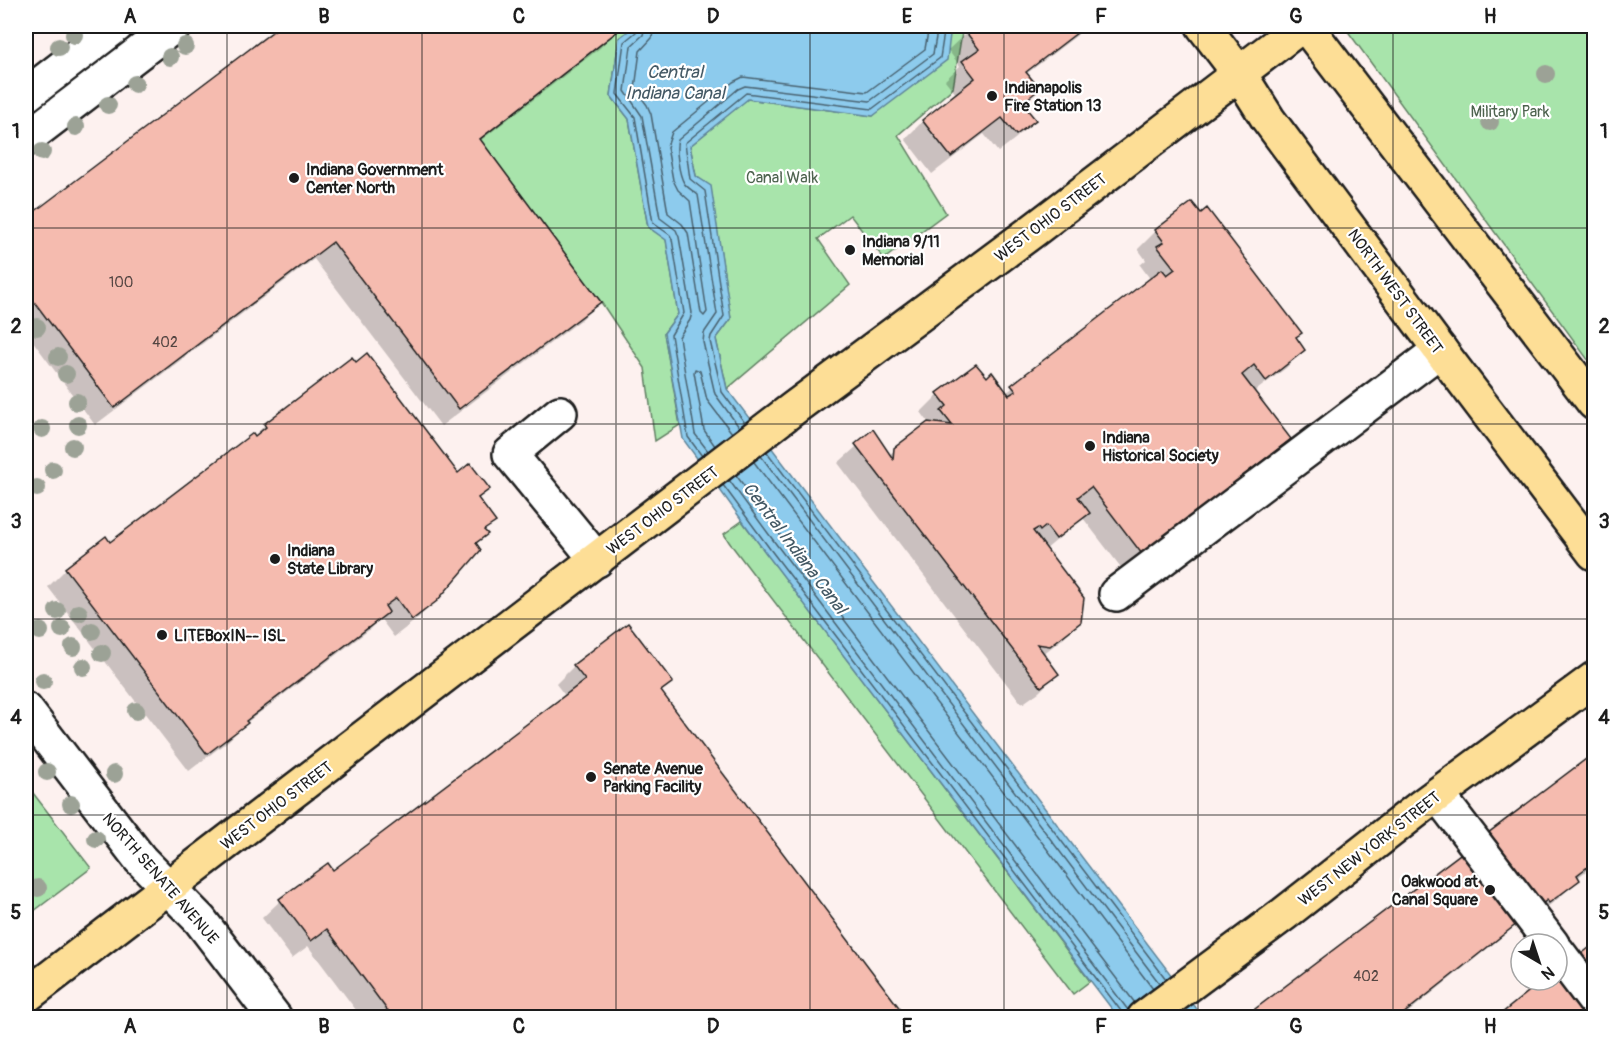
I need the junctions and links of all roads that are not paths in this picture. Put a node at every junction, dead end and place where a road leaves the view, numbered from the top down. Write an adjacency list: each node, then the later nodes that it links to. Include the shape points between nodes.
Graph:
1 (116, 26): 7 (street)
2 (174, 26): 8 (street)
3 (1203, 26): 6 (main road, NORTH WEST STREET)
4 (1301, 26): 6 (main road, WEST OHIO STREET)
5 (1306, 26): 10 (main road)
6 (1239, 73): 9 (main road, NORTH WEST STREET, via 1268,119); 13 (main road, WEST OHIO STREET)
7 (26, 94)
8 (26, 139)
9 (1440, 350): 12 (main road, NORTH WEST STREET); 14 (street)
10 (1594, 403)
11 (560, 413): 13 (street, via 510,454)
12 (1594, 553)
13 (597, 560): 18 (main road, WEST OHIO STREET)
14 (1116, 594)
15 (1594, 678): 17 (main road, WEST NEW YORK STREET)
16 (26, 710): 18 (street, NORTH SENATE AVENUE, via 140,859)
17 (1437, 795): 19 (street); 24 (main road, WEST NEW YORK STREET)
18 (168, 887): 21 (main road, WEST OHIO STREET); 23 (street, NORTH SENATE AVENUE, via 200,920)
19 (1543, 932)
20 (1569, 967): 22 (street)
21 (26, 996)
22 (1594, 1000)
23 (275, 1017)
24 (1144, 1017)

